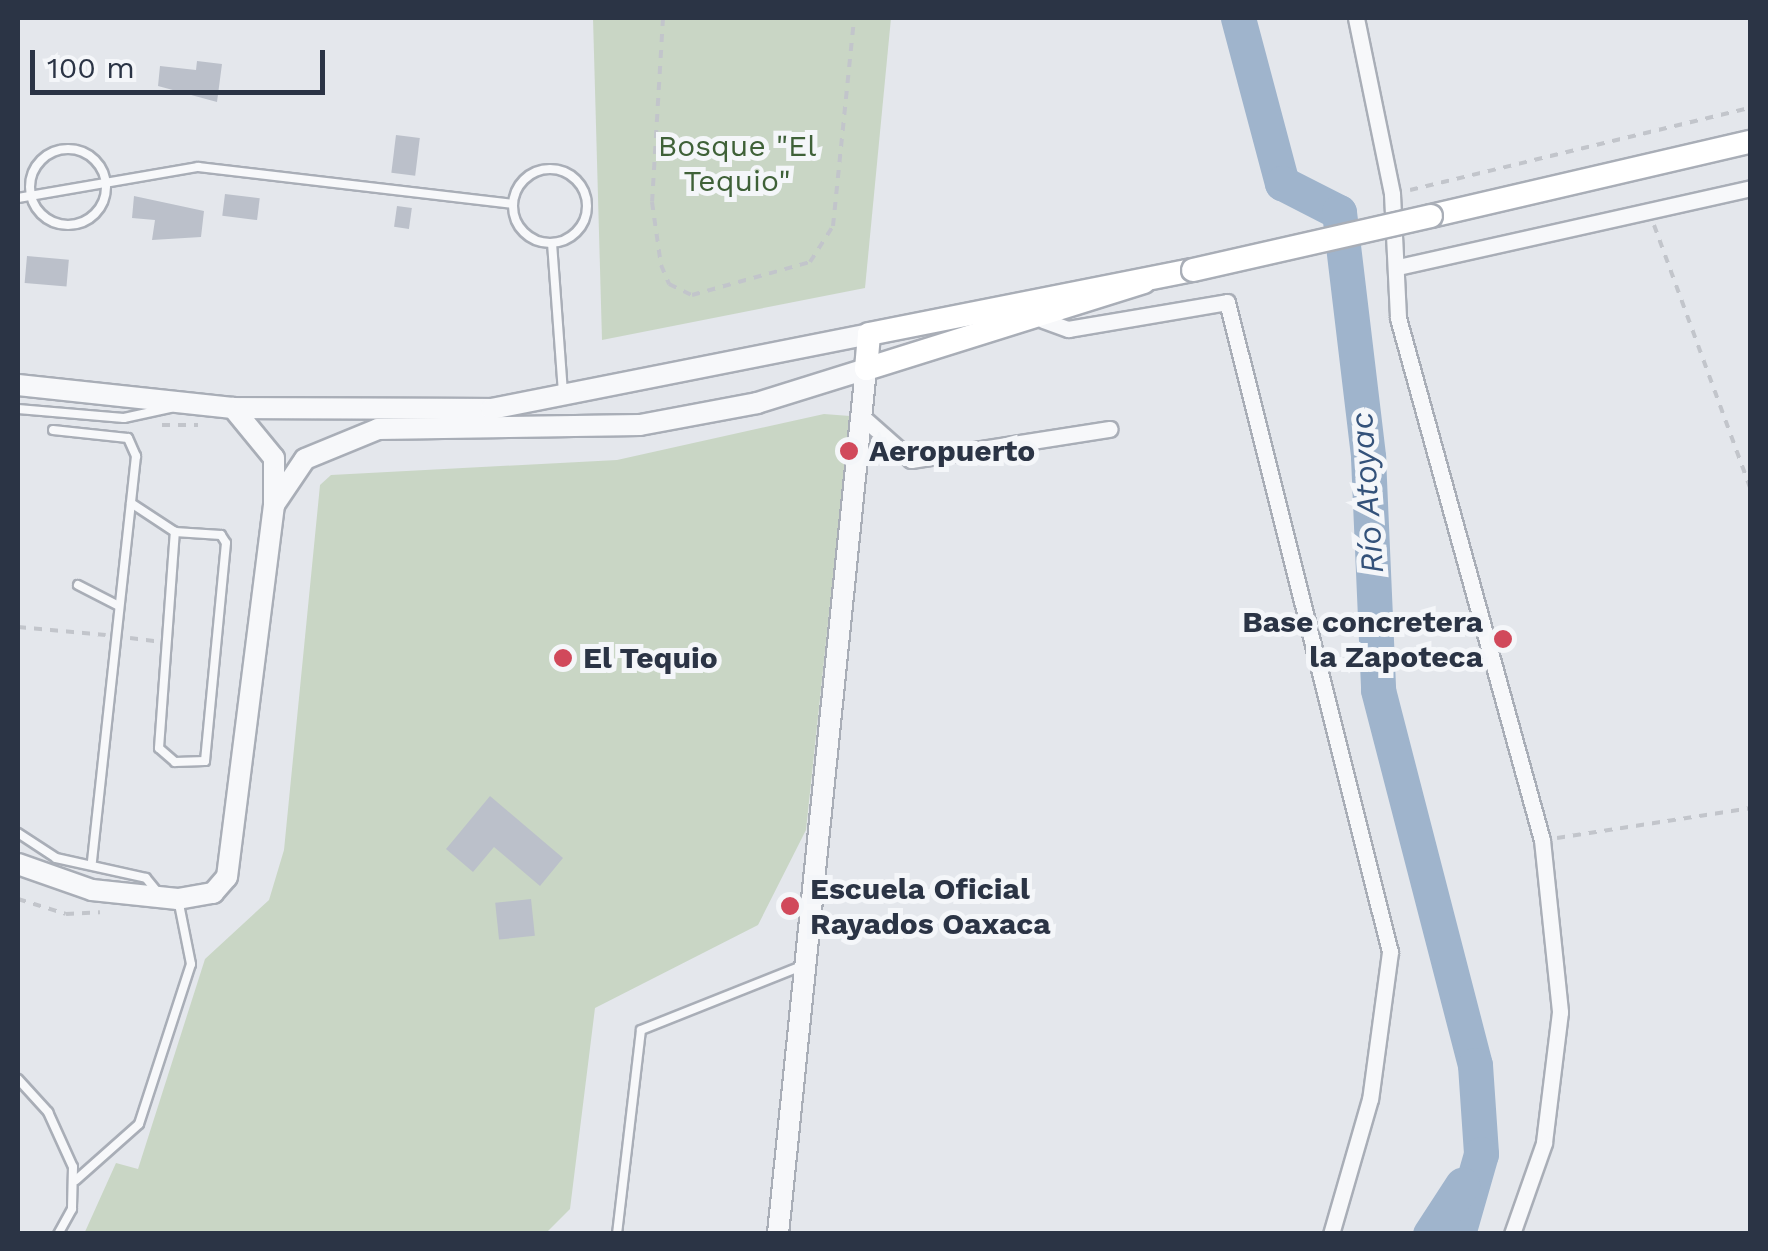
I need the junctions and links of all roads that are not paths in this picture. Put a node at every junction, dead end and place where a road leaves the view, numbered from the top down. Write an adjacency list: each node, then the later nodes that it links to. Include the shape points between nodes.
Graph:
1 (1356, 18): 9 (street, via 1392,194)
2 (1750, 142): 10 (main road, bridge)
3 (107, 182): 5 (lane); 5 (lane, via 100,208 76,224 46,219); 5 (lane, via 92,156 68,148 34,168); 7 (lane, via 231,168)
4 (1750, 188): 9 (street)
5 (30, 196): 6 (lane)
6 (18, 198)
7 (512, 204): 8 (lane, via 528,236); 8 (lane, via 533,172 559,170 580,185 583,222)
8 (552, 243): 15 (lane)
9 (1398, 267): 38 (street, via 1398,318 1542,840 1560,1012 1544,1143)
10 (1144, 282): 11 (main road); 12 (main road)
11 (1043, 320): 13 (main road); 37 (street, via 1068,329 1226,302 1390,952 1370,1099)
12 (869, 334): 13 (main road); 15 (street)
13 (866, 369): 19 (street); 23 (street, via 756,403 640,424 378,429 305,459)
14 (18, 385): 16 (street)
15 (564, 402): 18 (street)
16 (177, 404): 17 (lane, via 124,418); 18 (street)
17 (18, 408)
18 (233, 408): 23 (street, via 274,458)
19 (860, 415): 20 (street, via 911,460); 31 (street)
20 (1110, 429)
21 (53, 430): 22 (lane, via 133,442)
22 (131, 503): 24 (lane); 26 (lane)
23 (274, 505): 30 (street, via 234,858 214,893)
24 (174, 532): 24 (lane, via 222,535 226,544 205,761 175,762 159,748)
25 (78, 585): 26 (lane)
26 (119, 606): 28 (lane)
27 (18, 833): 28 (lane, via 56,858)
28 (92, 862): 30 (lane, via 146,878)
29 (18, 864): 30 (street, via 71,886)
30 (169, 899): 33 (lane, via 191,964 139,1124)
31 (804, 965): 35 (lane, via 640,1030); 36 (street)
32 (18, 1079): 33 (lane, via 48,1112)
33 (76, 1180): 34 (lane)
34 (58, 1234)
35 (617, 1234)
36 (778, 1234)
37 (1331, 1234)
38 (1512, 1234)

